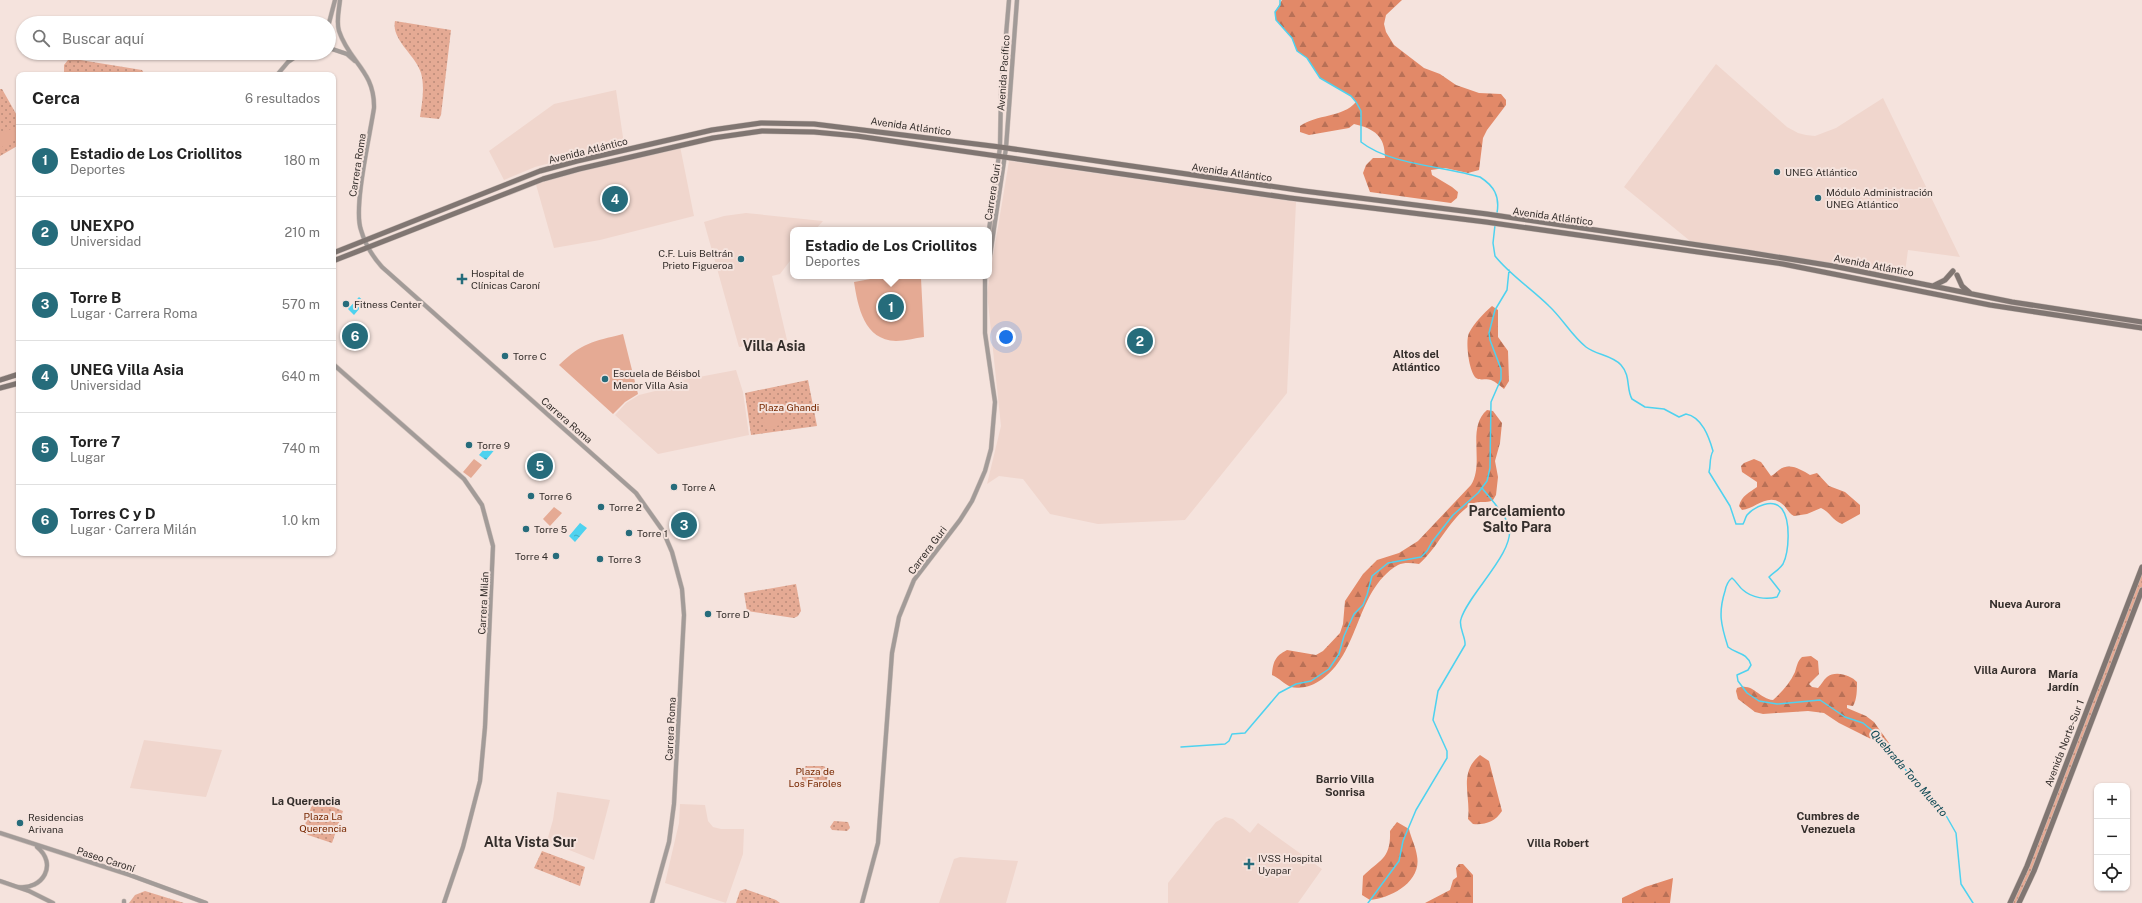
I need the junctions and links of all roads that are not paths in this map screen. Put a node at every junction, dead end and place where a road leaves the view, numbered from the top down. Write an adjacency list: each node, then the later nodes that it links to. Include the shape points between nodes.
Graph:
1 (335, 0): 5 (street)
2 (340, 0): 8 (street, Carrera Roma, via 338,30)
3 (1009, 0): 11 (street, Avenida Pacífico)
4 (1017, 0): 9 (street, Avenida Pacífico)
5 (331, 16)
6 (336, 50): 8 (street, via 347,54)
7 (291, 60): 10 (street)
8 (359, 65): 17 (street, Carrera Roma, via 370,81 374,93 374,108 359,203 360,230)
9 (1011, 71): 11 (street); 13 (street, Avenida Pacífico)
10 (280, 72)
11 (1003, 73): 12 (street, Avenida Pacífico)
12 (1000, 147): 13 (main road, Avenida Atlántico); 14 (street, Carrera Guri); 17 (main road, Avenida Atlántico, via 858,128 761,123 698,133 540,172)
13 (1006, 148): 15 (street, Carrera Guri); 23 (main road, Avenida Atlántico, via 1304,192 1487,214 1789,259)
14 (999, 156): 15 (main road, Avenida Atlántico); 16 (street, Carrera Guri); 19 (main road, Avenida Atlántico, via 814,132 748,133 680,146 543,179)
15 (1005, 157): 18 (street, Carrera Guri); 26 (main road, Avenida Atlántico, via 1783,264 2004,307)
16 (989, 227)
17 (366, 240): 19 (street, Carrera Roma); 20 (main road, Avenida Atlántico)
18 (992, 240)
19 (369, 248): 21 (main road, Avenida Atlántico); 41 (street, Carrera Roma, via 382,268 636,493 666,538 682,589 684,648 669,842)
20 (336, 252)
21 (336, 260)
22 (986, 279): 42 (street, Carrera Guri, via 985,333 995,402 991,449 985,471 972,500 960,520 914,580 900,617 892,653 878,843)
23 (1933, 286): 24 (main road, Avenida Atlántico); 24 (main road, via 1955,273 1962,286)
24 (1971, 294): 25 (main road, Avenida Atlántico)
25 (2142, 322)
26 (2142, 328)
27 (336, 367): 40 (street, Carrera Milán, via 464,479 482,505 493,546 485,727 480,781 463,847)
28 (16, 375): 29 (main road)
29 (0, 380)
30 (16, 384): 31 (main road)
31 (0, 388)
32 (2142, 567): 43 (main road, Avenida Norte-Sur 1, via 2027,866)
33 (2142, 590): 44 (main road, Avenida Norte-Sur 1, via 2034,871)
34 (0, 833): 35 (street, Paseo Caroní)
35 (34, 845): 37 (street, via 44,854 46,872 42,880 35,885 27,888); 39 (street, Paseo Caroní, via 127,874)
36 (0, 881): 37 (street)
37 (18, 887): 38 (street)
38 (53, 903)
39 (206, 903)
40 (444, 903)
41 (652, 903)
42 (862, 903)
43 (2010, 903)
44 (2019, 903)

